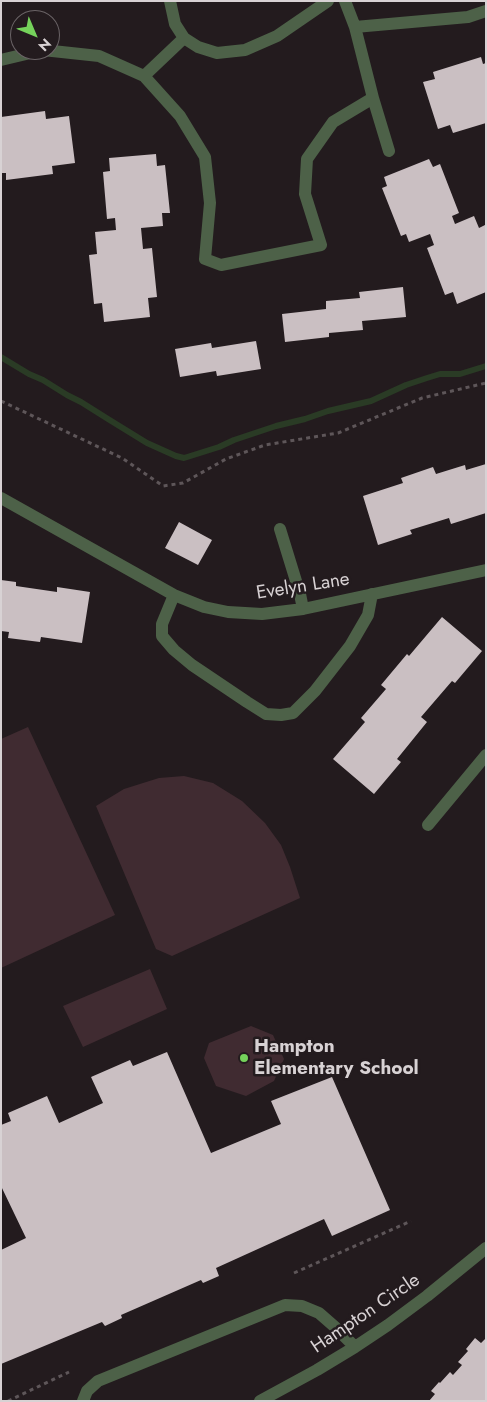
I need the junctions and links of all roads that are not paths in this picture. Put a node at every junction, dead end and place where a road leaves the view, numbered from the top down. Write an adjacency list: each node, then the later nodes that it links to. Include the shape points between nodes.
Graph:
1 (170, 1): 6 (street, via 175,24)
2 (328, 1): 6 (street, via 277,36 245,50 217,53)
3 (345, 1): 5 (street)
4 (486, 11): 5 (street, via 468,17)
5 (355, 27): 9 (street)
6 (184, 38): 8 (street)
7 (1, 60): 8 (street, via 43,50 99,56)
8 (144, 76): 9 (street, via 180,116 205,157 210,203 205,259 221,265 322,245 305,194 307,159 333,122)
9 (373, 98): 10 (street)
10 (389, 151)
11 (1, 498): 15 (street, Evelyn Lane)
12 (280, 530): 16 (street)
13 (486, 570): 14 (street, Evelyn Lane)
14 (372, 594): 15 (street, via 368,615 350,646 316,691 293,713 281,715 266,714 174,650 162,636 162,624); 16 (street, Evelyn Lane)
15 (174, 595): 16 (street, Evelyn Lane, via 228,612 262,614)
16 (303, 609)
17 (486, 755): 18 (street)
18 (428, 825)
19 (486, 1248): 20 (street, Hampton Circle, via 428,1296)
20 (355, 1347): 21 (street, via 319,1313 302,1306 285,1305 98,1382 87,1391); 22 (street, Hampton Circle)
21 (83, 1401)
22 (260, 1401)

